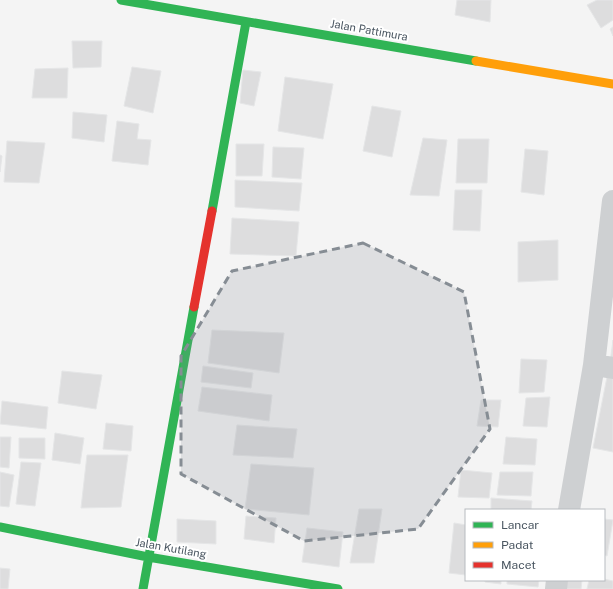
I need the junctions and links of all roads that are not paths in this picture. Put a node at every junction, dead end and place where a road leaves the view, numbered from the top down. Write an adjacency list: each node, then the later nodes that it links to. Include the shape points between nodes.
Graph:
1 (121, 0): 2 (street, Jalan Pattimura)
2 (246, 22): 3 (street, Jalan Pattimura); 8 (street)
3 (613, 84)
4 (613, 201): 5 (street)
5 (604, 367): 6 (street)
6 (569, 509)
7 (0, 527): 8 (street, Jalan Kutilang)
8 (148, 557): 9 (street); 10 (street, Jalan Kutilang)
9 (143, 589)
10 (338, 589)

